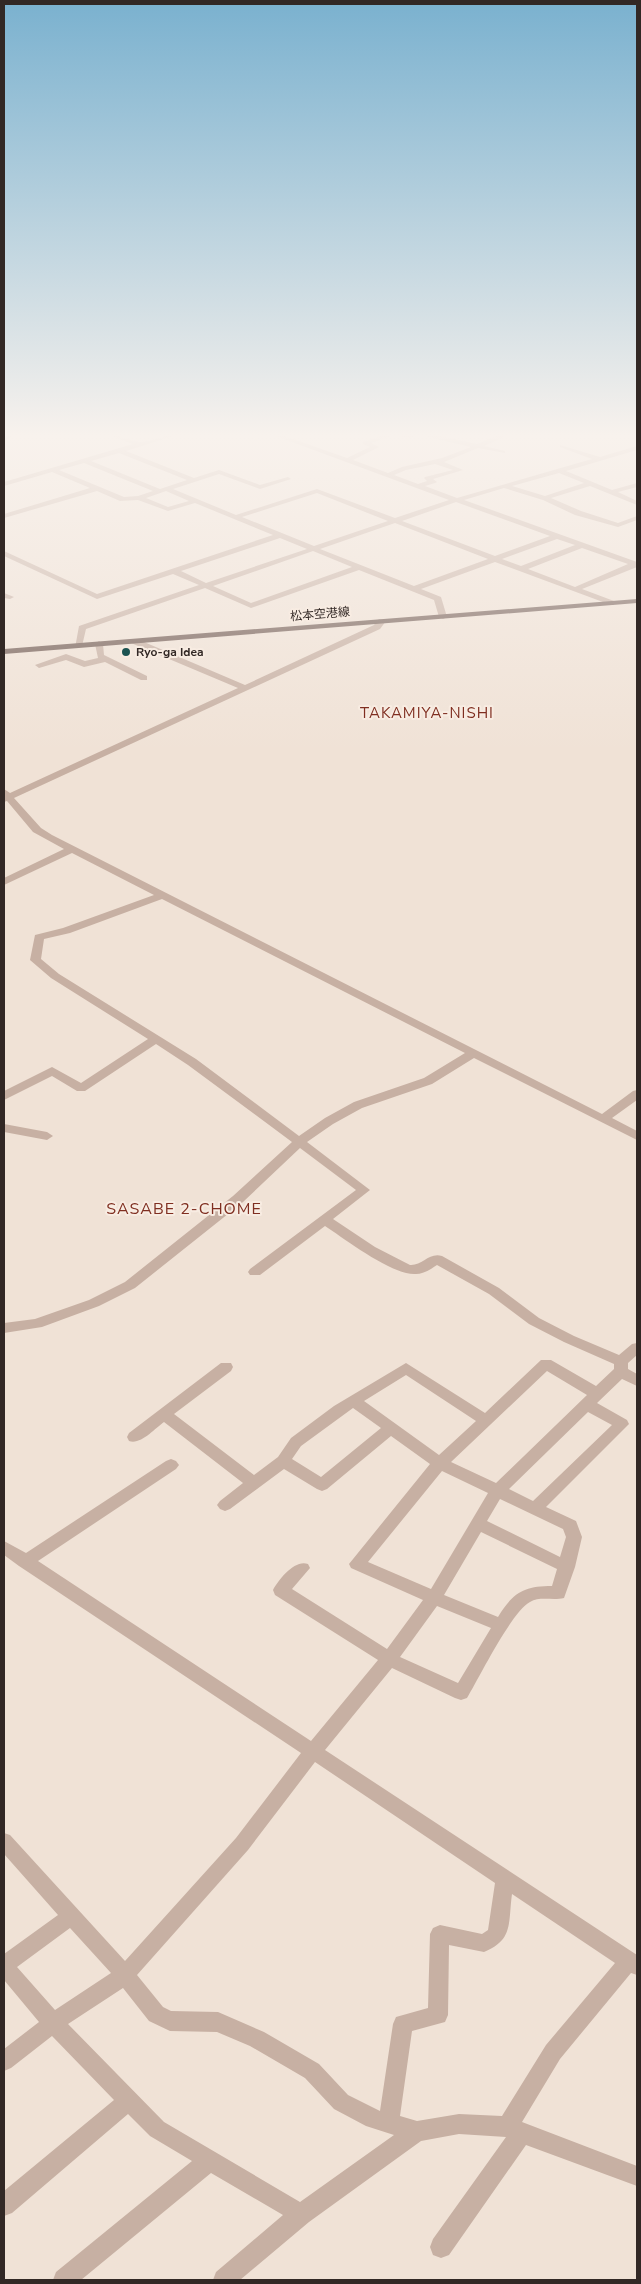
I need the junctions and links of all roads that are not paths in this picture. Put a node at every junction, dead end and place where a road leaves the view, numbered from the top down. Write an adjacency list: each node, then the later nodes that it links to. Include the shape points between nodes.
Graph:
1 (269, 539): 14 (street)
2 (289, 539): 8 (street)
3 (342, 539): 8 (street)
4 (445, 539): 10 (street)
5 (550, 539): 10 (street)
6 (564, 539): 7 (street)
7 (582, 545): 11 (street); 13 (street)
8 (314, 548): 12 (street); 15 (street)
9 (4, 552): 14 (street, via 97,597)
10 (496, 558): 13 (street); 16 (street)
11 (637, 565): 17 (street)
12 (359, 567): 15 (street, via 251,606); 16 (street)
13 (523, 568): 17 (street)
14 (174, 571): 15 (street)
15 (207, 586): 24 (street, via 82,628)
16 (414, 588): 20 (street, via 438,599)
17 (578, 588): 19 (street)
18 (637, 601): 19 (main road, 松本空港線)
19 (611, 603): 20 (main road, 松本空港線)
20 (443, 617): 21 (main road, 松本空港線)
21 (382, 622): 22 (main road, 松本空港線); 29 (street)
22 (134, 642): 23 (main road, 松本空港線); 29 (street)
23 (99, 644): 24 (main road, 松本空港線); 26 (street, via 100,656)
24 (78, 646): 25 (main road, 松本空港線)
25 (4, 652)
26 (105, 659): 27 (street, via 84,664 66,657); 28 (street)
27 (39, 665)
28 (144, 678)
29 (245, 688): 30 (street)
30 (5, 796): 31 (street, via 37,830)
31 (72, 849): 32 (street); 33 (street)
32 (4, 882)
33 (164, 895): 34 (street, via 66,931 39,937 35,960); 35 (street)
34 (156, 1039): 37 (street, via 81,1088 52,1071); 42 (street, via 192,1062)
35 (472, 1053): 38 (street); 42 (street, via 428,1081 358,1106)
36 (637, 1094): 38 (street)
37 (4, 1096)
38 (603, 1119): 41 (street)
39 (4, 1128): 40 (street)
40 (46, 1136)
41 (637, 1136)
42 (298, 1142): 43 (street, via 364,1190); 45 (street, via 238,1199 130,1284 37,1324)
43 (325, 1220): 44 (street); 47 (street, via 407,1269 416,1270 437,1259 494,1291 534,1321)
44 (256, 1272)
45 (4, 1328)
46 (637, 1348): 47 (street)
47 (621, 1366): 49 (street); 50 (street)
48 (226, 1367): 52 (street)
49 (637, 1381)
50 (591, 1398): 53 (street, via 546,1364); 60 (street); 62 (street, via 622,1424)
51 (354, 1402): 53 (street, via 406,1368); 54 (street); 56 (street, via 296,1442)
52 (164, 1414): 55 (street); 59 (street)
53 (485, 1420): 57 (street)
54 (390, 1429): 56 (street, via 322,1485); 57 (street)
55 (134, 1437)
56 (283, 1460): 59 (street)
57 (440, 1463): 60 (street); 68 (street, via 357,1564)
58 (171, 1465): 65 (street)
59 (253, 1482): 61 (street)
60 (497, 1491): 62 (street); 63 (street)
61 (225, 1505)
62 (535, 1508): 66 (street, via 570,1525 574,1537)
63 (478, 1524): 66 (street); 68 (street)
64 (4, 1548): 65 (street)
65 (25, 1562): 71 (street)
66 (567, 1567): 69 (street, via 558,1593 532,1592 518,1599)
67 (302, 1568): 70 (street, via 281,1590)
68 (434, 1598): 69 (street); 70 (street)
69 (501, 1625): 70 (street, via 461,1693)
70 (389, 1659): 71 (street)
71 (313, 1752): 73 (street); 77 (street, via 242,1844)
72 (4, 1841): 74 (street)
73 (504, 1879): 75 (street); 81 (street, via 497,1935 484,1943 440,1934 438,2015 403,2024)
74 (72, 1916): 76 (street); 77 (street)
75 (633, 1964): 82 (street, via 553,2052)
76 (4, 1965): 78 (street)
77 (125, 1975): 78 (street); 81 (street, via 156,2014 170,2021 218,2022 257,2038 312,2071 341,2102)
78 (53, 2023): 79 (street); 80 (street)
79 (4, 2061)
80 (127, 2102): 84 (street, via 157,2130); 86 (street)
81 (389, 2123): 83 (street)
82 (515, 2130): 83 (street, via 459,2124); 85 (street); 88 (street)
83 (417, 2131): 87 (street)
84 (209, 2161): 87 (street); 89 (street)
85 (637, 2176)
86 (4, 2205)
87 (300, 2214): 90 (street)
88 (441, 2246)
89 (64, 2280)
90 (224, 2280)

